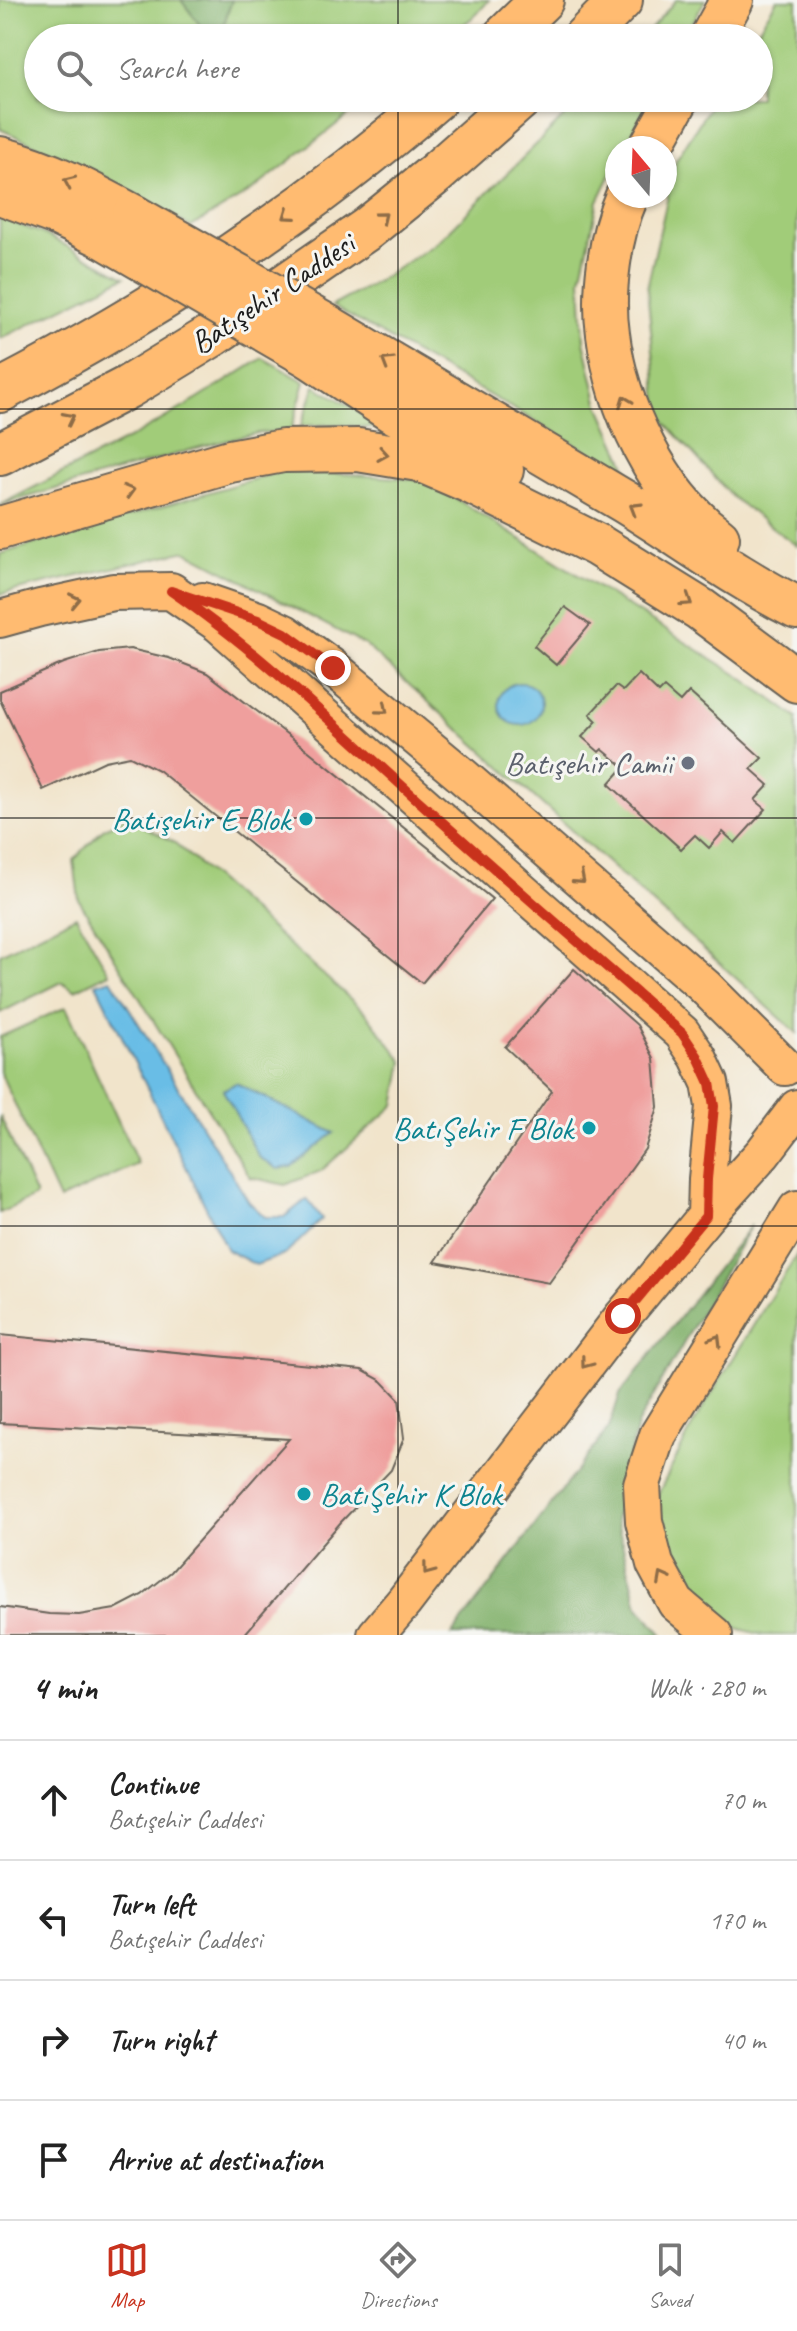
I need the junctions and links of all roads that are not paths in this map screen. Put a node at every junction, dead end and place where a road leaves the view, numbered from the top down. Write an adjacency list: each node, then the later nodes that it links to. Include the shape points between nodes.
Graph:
1 (542, 0): 4 (highway)
2 (621, 0): 5 (highway)
3 (732, 0): 6 (highway)
4 (517, 24)
5 (598, 24)
6 (719, 24)
7 (421, 112): 16 (highway, Batışehir Caddesi, one-way to 16, via 235,253 82,348)
8 (505, 112): 17 (highway, Batışehir Caddesi, one-way to 8, via 213,335 367,229)
9 (670, 112): 10 (highway)
10 (657, 136)
11 (0, 158): 14 (highway, one-way to 11, via 79,187)
12 (0, 193): 14 (highway, via 57,214)
13 (621, 208): 21 (highway, one-way to 13, via 676,498 634,425 607,331 610,260)
14 (118, 226): 15 (highway, bridge)
15 (319, 342): 19 (highway, via 392,411 494,465 548,501); 21 (highway, one-way to 15, via 603,488)
16 (0, 391)
17 (0, 454)
18 (0, 528): 19 (highway, one-way to 19, via 230,461 283,451 358,450 419,460)
19 (597, 545): 23 (highway, one-way to 23, via 700,609)
20 (171, 591): 22 (main road, one-way to 20, via 113,592); 24 (main road, one-way to 24, via 271,626 333,668 704,986); 27 (main road, via 219,624 682,1033 710,1083 714,1106)
21 (797, 608)
22 (0, 619)
23 (797, 681)
24 (785, 1067)
25 (797, 1108): 27 (main road)
26 (797, 1209): 29 (main road, one-way to 26, via 676,1603 655,1564 642,1484 658,1435)
27 (706, 1216): 28 (main road, one-way to 28)
28 (376, 1635)
29 (714, 1635)

